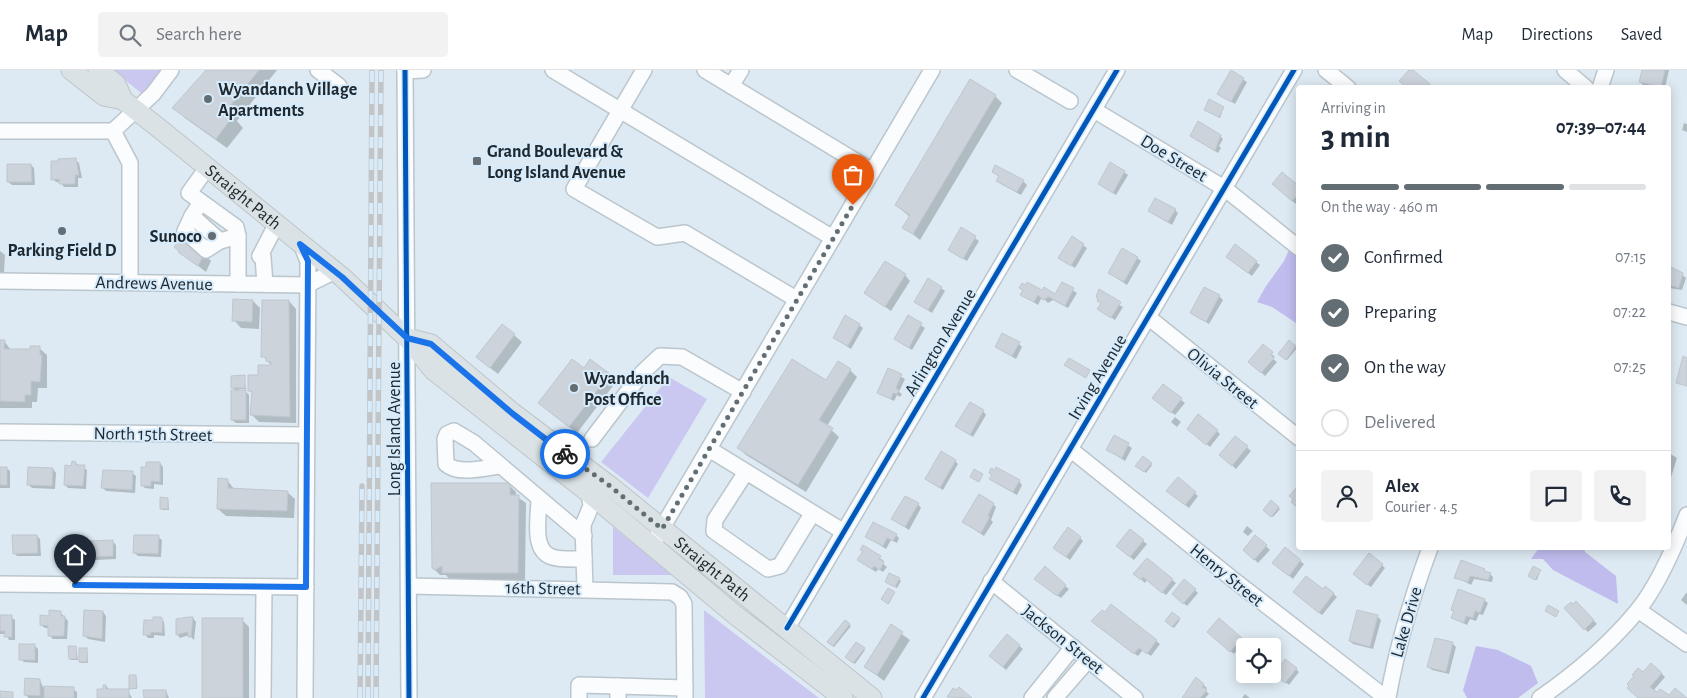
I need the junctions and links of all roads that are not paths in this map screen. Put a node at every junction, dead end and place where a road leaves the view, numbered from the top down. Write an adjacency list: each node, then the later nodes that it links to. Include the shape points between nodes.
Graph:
1 (72, 70): 24 (main road, Straight Path, via 104,96)
2 (98, 70): 24 (main road, Straight Path, via 116,84)
3 (172, 70): 24 (street, via 153,94)
4 (318, 70): 21 (street)
5 (424, 70): 17 (street)
6 (553, 70): 25 (street)
7 (644, 70): 25 (street)
8 (705, 70): 22 (street)
9 (741, 70): 22 (street)
10 (932, 70): 30 (street)
11 (1017, 70): 23 (street)
12 (1118, 70): 26 (street, Arlington Avenue)
13 (1294, 70): 31 (street, Irving Avenue)
14 (1326, 70): 18 (street)
15 (1565, 70): 19 (street)
16 (1606, 70): 20 (street)
17 (405, 71): 50 (street, Long Island Avenue)
18 (1344, 85)
19 (1582, 85)
20 (1601, 85)
21 (339, 86)
22 (731, 86): 30 (street)
23 (1070, 101)
24 (130, 105): 28 (street); 29 (main road, Straight Path)
25 (622, 110): 35 (street); 46 (street, via 574,189 657,237 685,233)
26 (1094, 110): 31 (street, Doe Street); 67 (street, Arlington Avenue)
27 (0, 131): 28 (street)
28 (113, 131): 42 (street, via 130,163)
29 (207, 168): 32 (street, via 189,193); 33 (main road, Straight Path)
30 (872, 171): 35 (street)
31 (1224, 188): 37 (street, Doe Street); 48 (street, Irving Avenue)
32 (201, 202): 34 (street, via 236,227); 34 (street, via 192,216 220,240)
33 (276, 225): 36 (main road, Straight Path); 39 (street)
34 (238, 236): 38 (street)
35 (833, 238): 46 (street)
36 (300, 244): 40 (main road, Straight Path); 45 (street, via 308,261)
37 (1296, 246)
38 (239, 256): 39 (street); 43 (street)
39 (260, 256): 44 (street, via 263,257)
40 (335, 271): 45 (street); 50 (main road, Straight Path)
41 (0, 281): 42 (street, Andrews Avenue)
42 (130, 282): 43 (street, Andrews Avenue)
43 (238, 284): 44 (street, Andrews Avenue)
44 (265, 284): 45 (street, Andrews Avenue)
45 (307, 285): 53 (street)
46 (796, 299): 51 (street)
47 (1671, 313): 49 (street)
48 (1148, 317): 54 (street, Olivia Street); 57 (street, Irving Avenue)
49 (1687, 317)
50 (407, 338): 60 (main road, Straight Path, via 432,370); 65 (main road, Straight Path, via 431,344 513,414); 73 (street, Long Island Avenue)
51 (743, 392): 55 (street, via 682,357 660,356 642,373); 56 (street)
52 (0, 432): 53 (street, North 15th Street)
53 (306, 435): 75 (street)
54 (1296, 436)
55 (592, 439)
56 (709, 449): 59 (street); 65 (street)
57 (1070, 449): 71 (street, Irving Avenue); 95 (street, Henry Street, via 1281,618)
58 (499, 466): 61 (street)
59 (746, 472): 63 (street); 63 (street, via 715,520 714,531 768,569 780,566)
60 (589, 493): 62 (main road, Straight Path); 66 (street, via 591,506)
61 (539, 499): 66 (street); 70 (street, via 538,543 542,552 552,558)
62 (614, 513): 66 (street, via 601,515); 68 (main road, Straight Path)
63 (812, 514): 67 (street)
64 (1687, 515): 77 (street, via 1674,549)
65 (662, 529): 68 (street); 78 (main road, Straight Path)
66 (584, 530): 70 (street)
67 (844, 532): 78 (street, Arlington Avenue)
68 (652, 545): 89 (main road, Straight Path, via 734,614)
69 (1429, 550): 95 (street, Lake Drive, via 1397,648)
70 (584, 559): 76 (street)
71 (991, 581): 80 (street, Jackson Street); 91 (street, Irving Avenue)
72 (0, 584): 74 (street)
73 (409, 586): 76 (street, 16th Street); 87 (street, Long Island Avenue)
74 (264, 587): 75 (street); 85 (street)
75 (306, 587): 86 (street)
76 (585, 589): 84 (street, 16th Street, via 660,590 676,594 684,604)
77 (1638, 610): 79 (street); 96 (street, via 1570,677)
78 (787, 628): 90 (main road, Straight Path)
79 (1687, 644)
80 (1073, 647): 81 (street, Jackson Street); 92 (street)
81 (1088, 660): 93 (street); 94 (street, Jackson Street)
82 (618, 692): 83 (street); 88 (street, via 579,685)
83 (650, 692): 84 (street)
84 (685, 693)
85 (263, 698)
86 (305, 698)
87 (409, 698)
88 (579, 698)
89 (843, 698)
90 (872, 698)
91 (922, 698)
92 (1032, 698)
93 (1054, 698)
94 (1135, 698)
95 (1387, 698)
96 (1540, 698)

